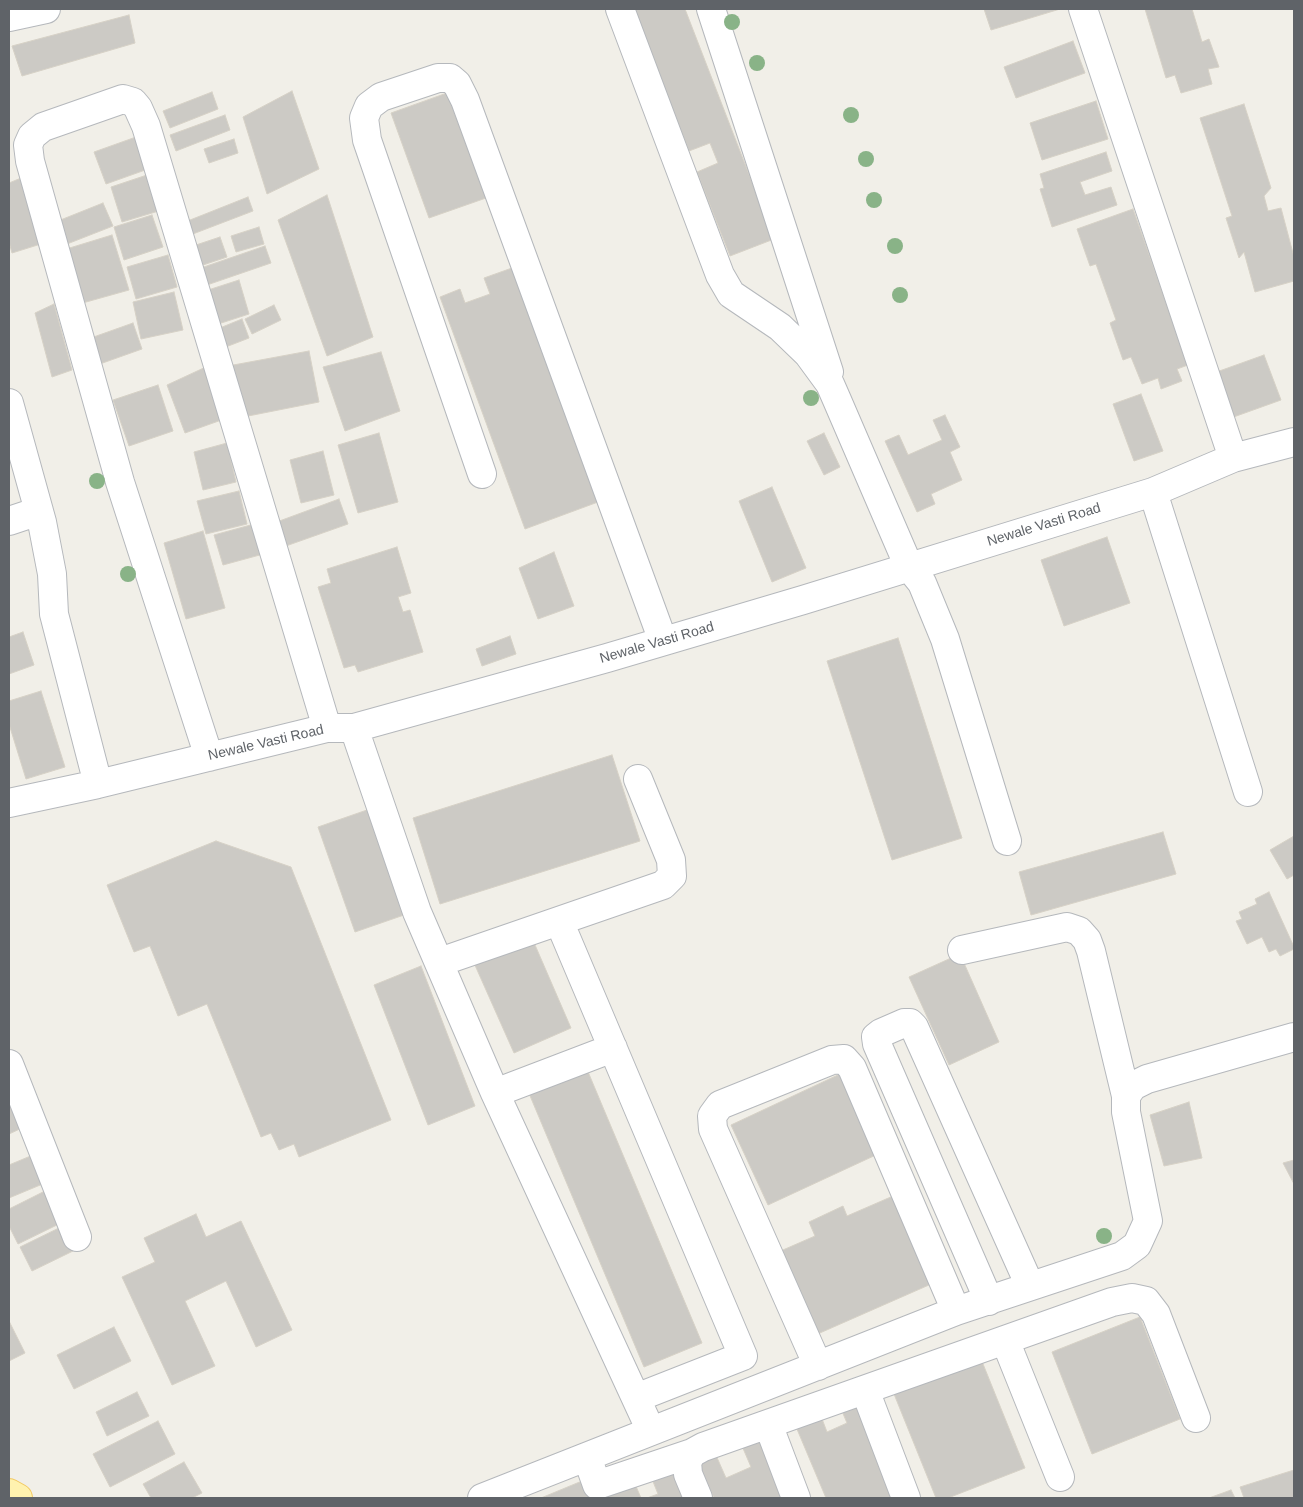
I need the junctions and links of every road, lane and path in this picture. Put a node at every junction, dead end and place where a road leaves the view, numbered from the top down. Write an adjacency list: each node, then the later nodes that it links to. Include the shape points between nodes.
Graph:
1 (46, 9): 5 (street)
2 (620, 9): 6 (street, via 720,275 731,294 780,327 808,354)
3 (711, 9): 6 (street)
4 (1083, 9): 9 (street)
5 (9, 17)
6 (838, 400): 14 (street)
7 (9, 404): 12 (street)
8 (1294, 442): 9 (street, Newale Vasti Road)
9 (1233, 458): 11 (street, Newale Vasti Road)
10 (482, 474): 15 (street, via 367,140 364,118 369,106 381,97 438,78 450,78 465,100)
11 (1153, 492): 14 (street, Newale Vasti Road); 20 (street)
12 (39, 511): 13 (street); 19 (street, via 52,574 54,614)
13 (9, 521)
14 (909, 567): 15 (street, Newale Vasti Road); 22 (street, via 922,583 945,639)
15 (663, 641): 16 (street, Newale Vasti Road)
16 (340, 728): 17 (street, Newale Vasti Road); 17 (street, via 146,126 133,102 123,99 43,127 32,136 28,145 30,161 120,482); 25 (street)
17 (209, 757): 19 (street, Newale Vasti Road)
18 (638, 779): 23 (street, via 671,860 672,876 663,884)
19 (98, 784): 21 (street, Newale Vasti Road)
20 (1248, 792)
21 (9, 803)
22 (1007, 841)
23 (560, 921): 25 (street); 27 (street)
24 (962, 950): 30 (street, via 1067,927 1079,931 1091,951)
25 (440, 962): 29 (street)
26 (1294, 1037): 30 (street, via 1147,1079 1133,1086)
27 (613, 1048): 29 (street); 40 (street, via 743,1356)
28 (9, 1064): 31 (street)
29 (495, 1093): 40 (street)
30 (1126, 1096): 32 (street, via 1126,1112 1148,1221 1137,1246 1122,1256)
31 (77, 1236)
32 (1030, 1286): 33 (street); 33 (street, via 914,1027 904,1023 876,1037 877,1044)
33 (989, 1301): 34 (street)
34 (956, 1311): 35 (street); 37 (street, via 852,1068 844,1060 832,1060 720,1106 712,1116 713,1129)
35 (893, 1336): 37 (street); 38 (street)
36 (1005, 1340): 38 (street); 41 (street, via 1112,1302 1132,1298 1146,1301 1156,1314); 46 (street)
37 (818, 1366): 43 (street)
38 (909, 1374): 39 (street)
39 (865, 1390): 42 (street); 53 (street)
40 (636, 1398): 43 (street)
41 (1196, 1418)
42 (768, 1424): 44 (street); 52 (street)
43 (651, 1431): 45 (street)
44 (692, 1453): 47 (street); 51 (street, via 687,1462 688,1474)
45 (587, 1457): 47 (street); 50 (street)
46 (1060, 1477)
47 (599, 1492)
48 (9, 1493): 49 (main road)
49 (18, 1498)
50 (482, 1498)
51 (698, 1498)
52 (796, 1498)
53 (906, 1498)

